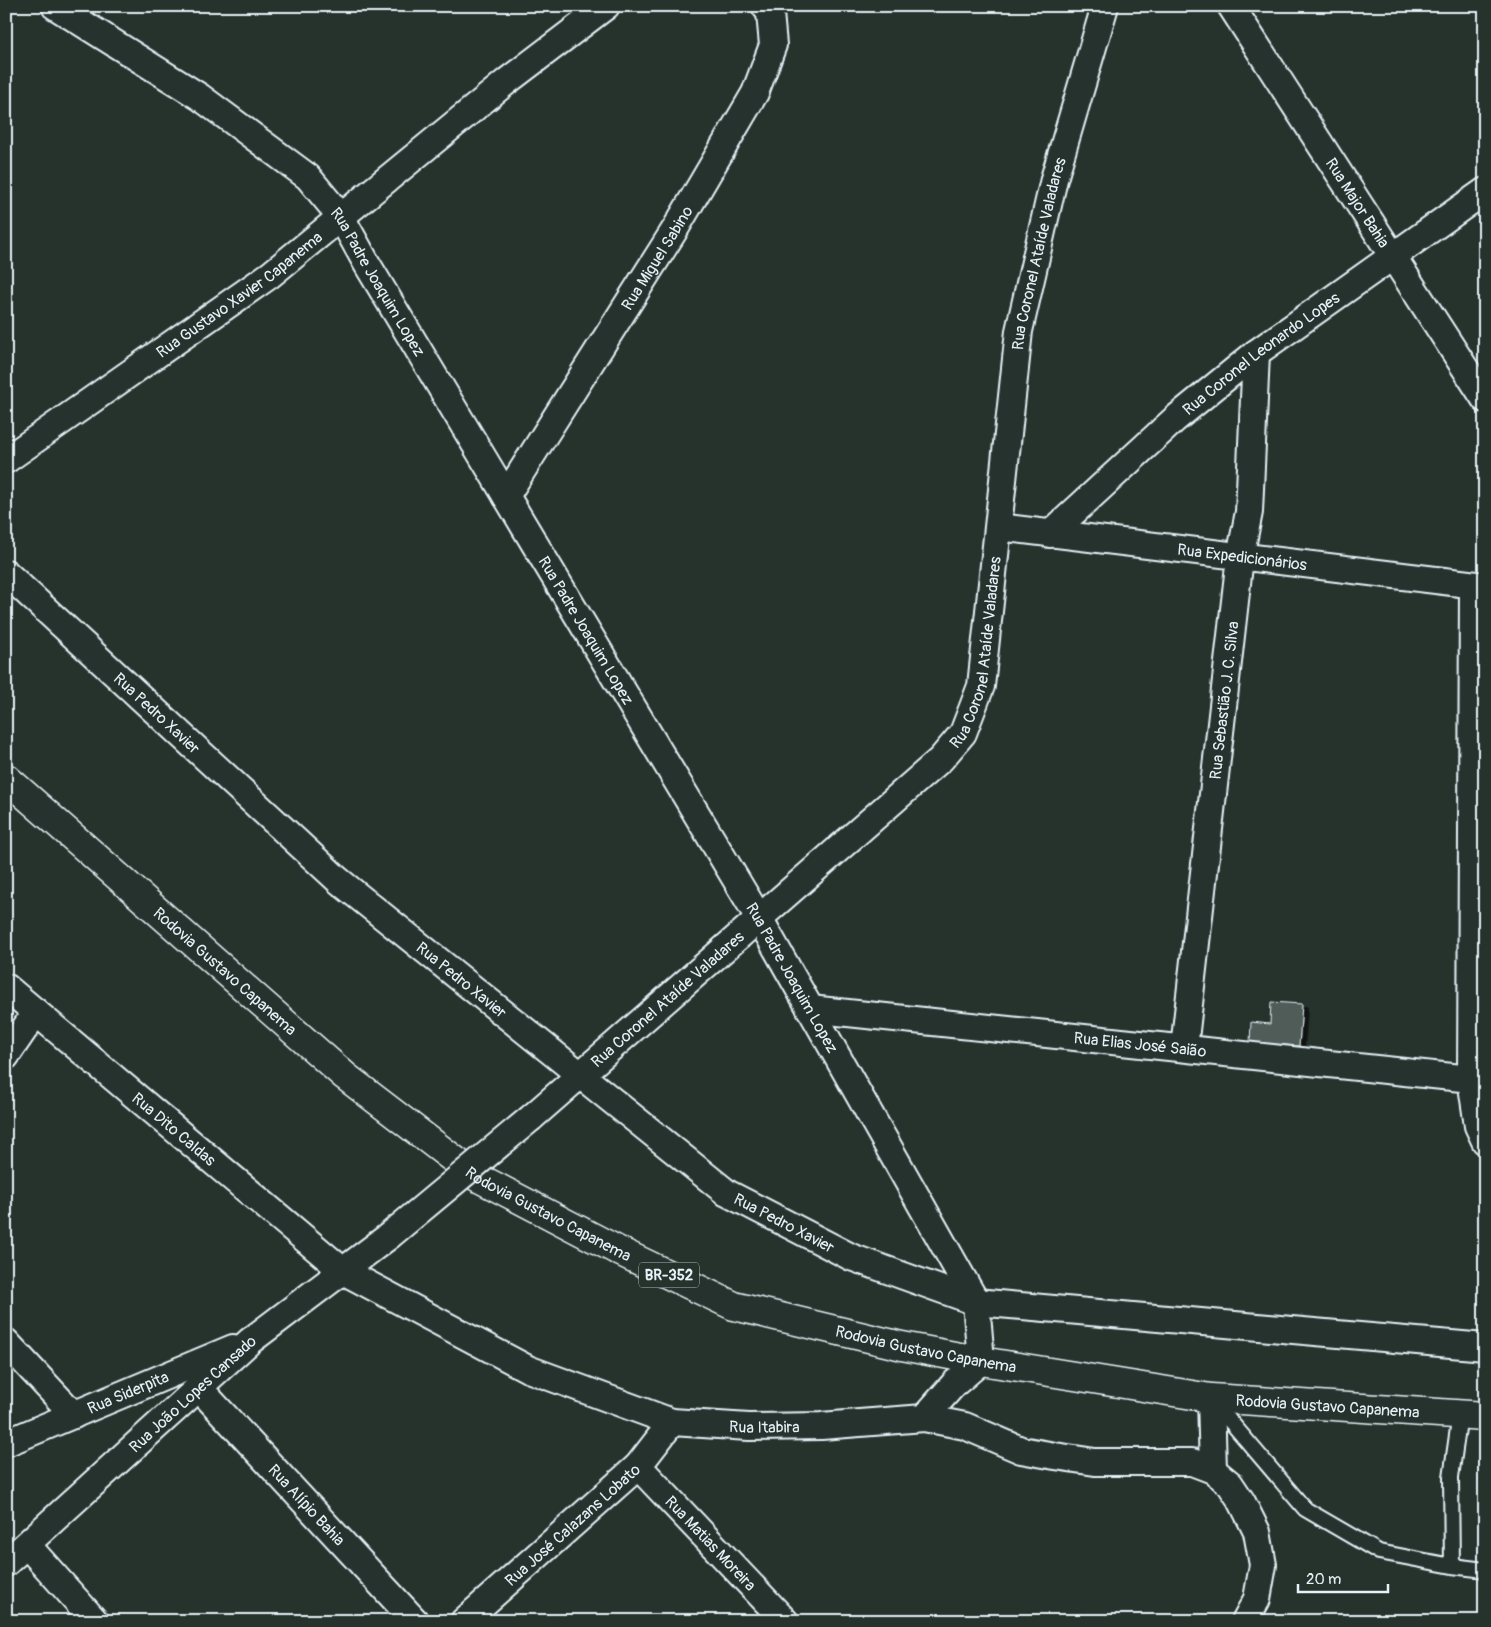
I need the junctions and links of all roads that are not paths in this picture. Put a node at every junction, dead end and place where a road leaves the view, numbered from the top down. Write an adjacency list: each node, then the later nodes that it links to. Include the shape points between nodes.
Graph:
1 (55, 6): 7 (street, Rua Padre Joaquim Lopez, via 208,103 308,177)
2 (606, 6): 7 (street, Rua Gustavo Xavier Capanema, via 506,82)
3 (765, 6): 12 (street, Rua Miguel Sabino, via 770,13 773,45 754,94 674,231)
4 (1105, 6): 13 (street, Rua Coronel Ataíde Valadares, via 1054,179 1020,331)
5 (1231, 6): 8 (street, Rua Major Bahia)
6 (1485, 191): 8 (street, Rua Coronel Leonardo Lopes)
7 (341, 217): 11 (street, Rua Gustavo Xavier Capanema, via 270,275); 12 (street, Rua Padre Joaquim Lopez)
8 (1392, 256): 9 (street, Rua Coronel Leonardo Lopes); 10 (street, Rua Major Bahia)
9 (1256, 353): 14 (street, Rua Coronel Leonardo Lopes, via 1175,418); 15 (street, Rua Sebastião J. C. Silva, via 1249,512)
10 (1485, 398)
11 (6, 460)
12 (506, 496): 19 (street, Rua Padre Joaquim Lopez)
13 (999, 527): 14 (street, Rua Expedicionários); 19 (street, Rua Coronel Ataíde Valadares, via 981,686 963,733 941,759)
14 (1050, 534): 15 (street, Rua Expedicionários)
15 (1240, 557): 17 (street, Rua Expedicionários); 23 (street, Rua Sebastião J. C. Silva)
16 (6, 573): 25 (street, Rua Pedro Xavier, via 338,880)
17 (1479, 586): 26 (street)
18 (6, 778): 34 (main road, Rodovia Gustavo Capanema / BR-352, via 345,1076 477,1177 618,1251 734,1306 902,1346)
19 (759, 918): 21 (street, Rua Padre Joaquim Lopez); 25 (street, Rua Coronel Ataíde Valadares)
20 (6, 987): 22 (street, Rua Dito Caldas)
21 (810, 1009): 23 (street, Rua Elias José Saião); 30 (street, Rua Padre Joaquim Lopez)
22 (36, 1012): 24 (street); 29 (street, Rua Dito Caldas)
23 (1184, 1048): 26 (street, Rua Elias José Saião)
24 (6, 1056)
25 (581, 1074): 28 (street, Rua Coronel Ataíde Valadares, bridge); 30 (street, Rua Pedro Xavier, via 727,1193 851,1257)
26 (1471, 1079): 27 (street, via 1478,1126)
27 (1485, 1141)
28 (390, 1236): 29 (street, Rua João Lopes Cansado)
29 (343, 1271): 31 (street, Rua João Lopes Cansado); 40 (street, Rua Itabira, via 528,1369)
30 (976, 1302): 33 (street, Rua Pedro Xavier); 34 (street, Rua Padre Joaquim Lopez)
31 (250, 1341): 35 (street, Rua João Lopes Cansado); 37 (street, Rua Siderpita)
32 (6, 1342): 37 (street)
33 (1485, 1347)
34 (981, 1361): 36 (main road, Rodovia Gustavo Capanema / BR-352); 39 (street, via 954,1384)
35 (199, 1388): 44 (street, Rua João Lopes Cansado); 49 (street, Rua Alípio Bahia)
36 (1211, 1398): 38 (main road, Rodovia Gustavo Capanema / BR-352); 43 (street); 46 (lane, via 1305,1509 1379,1552)
37 (74, 1415): 41 (street, Rua Siderpita)
38 (1472, 1415): 46 (lane, via 1451,1477)
39 (924, 1418): 40 (street, Rua Itabira, via 821,1426 749,1427); 43 (street, Rua Itabira, via 965,1426 1021,1450 1095,1462 1192,1462)
40 (672, 1422): 42 (street, Rua José Calazans Lobato)
41 (6, 1443)
42 (638, 1466): 50 (street, Rua José Calazans Lobato); 51 (street, Rua Matias Moreira)
43 (1213, 1470): 52 (street, via 1230,1484 1258,1532 1263,1565 1258,1599)
44 (27, 1545): 45 (street, Rua João Lopes Cansado); 48 (street)
45 (6, 1564)
46 (1452, 1566): 47 (lane)
47 (1485, 1570)
48 (95, 1621)
49 (415, 1621)
50 (464, 1621)
51 (785, 1621)
52 (1245, 1621)

